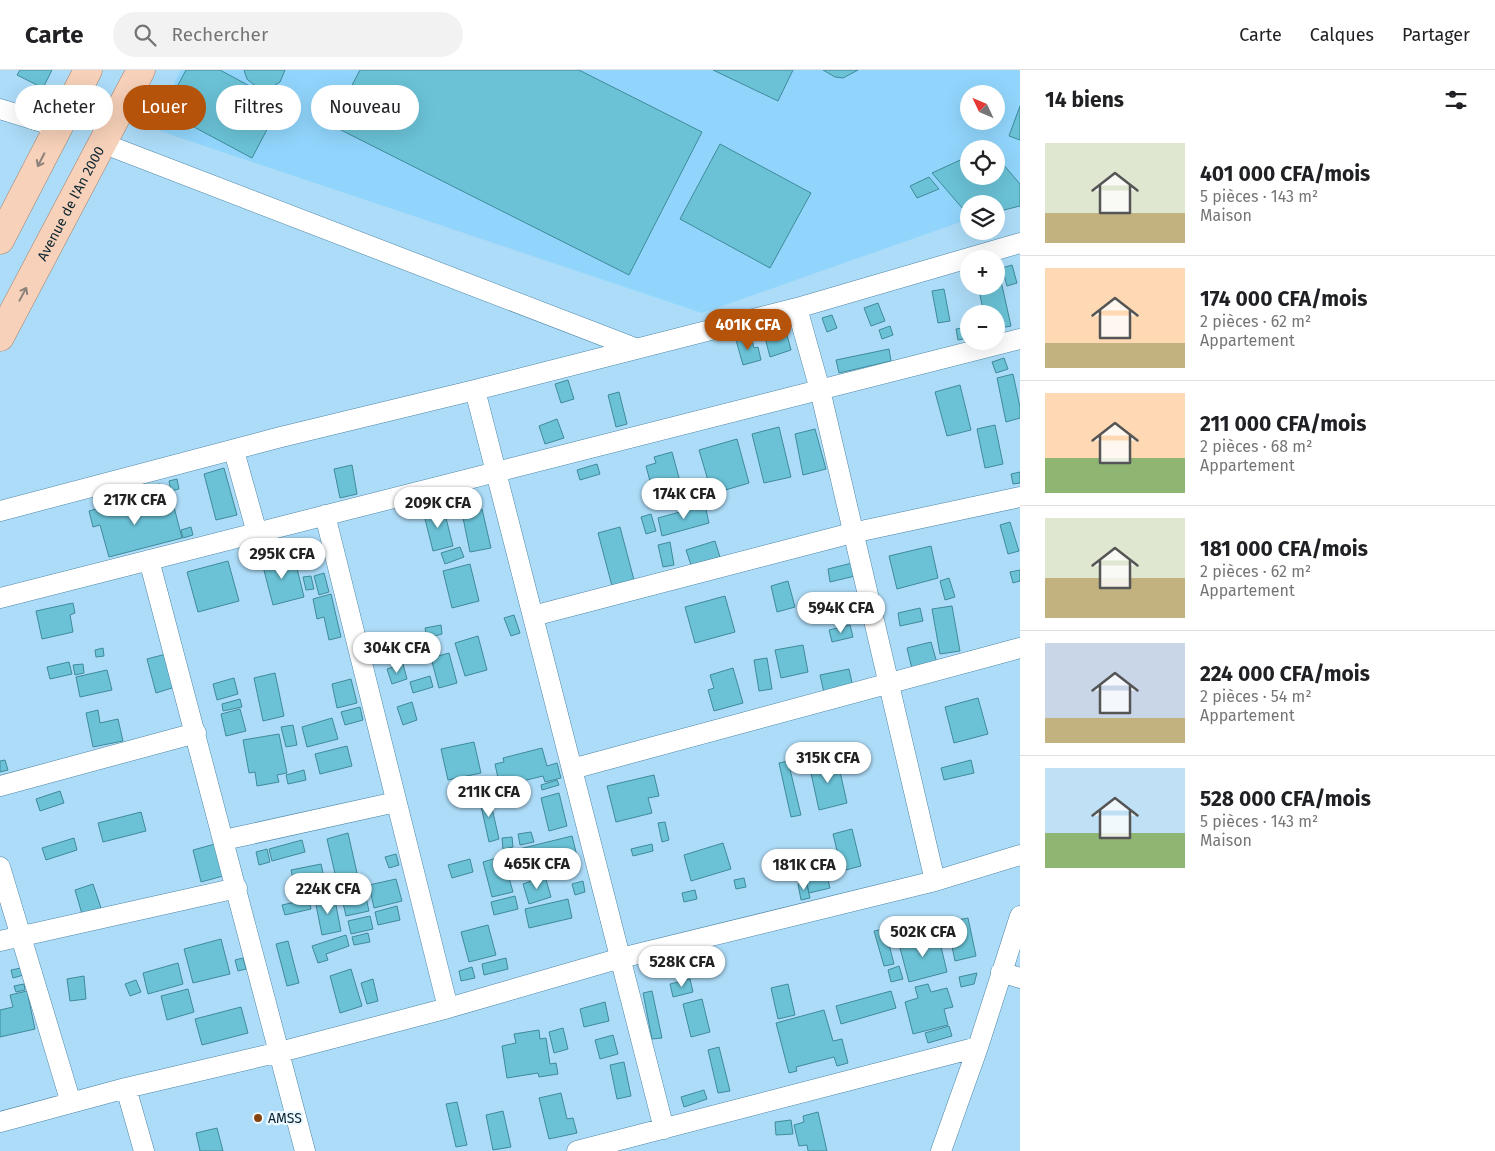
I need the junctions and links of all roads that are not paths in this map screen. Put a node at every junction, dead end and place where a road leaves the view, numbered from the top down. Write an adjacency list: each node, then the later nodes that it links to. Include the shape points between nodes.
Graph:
1 (88, 70): 3 (main road)
2 (141, 70): 7 (main road, Avenue de l'An 2000)
3 (80, 85)
4 (0, 108): 5 (street)
5 (15, 113)
6 (56, 130): 8 (main road, one-way to 8)
7 (102, 143): 11 (main road, Avenue de l'An 2000, one-way to 7); 13 (street)
8 (0, 240)
9 (1020, 243): 10 (street)
10 (797, 308): 13 (street); 15 (street)
11 (0, 337)
12 (1020, 339): 15 (street)
13 (635, 348): 14 (street)
14 (475, 390): 16 (street); 17 (street)
15 (820, 390): 17 (street); 22 (street)
16 (234, 450): 19 (street); 21 (street)
17 (496, 472): 20 (street); 25 (street)
18 (1020, 497): 22 (street)
19 (0, 511)
20 (324, 515): 21 (street); 31 (street)
21 (257, 532): 23 (street)
22 (852, 533): 25 (street); 27 (street)
23 (149, 560): 24 (street); 28 (street)
24 (0, 598)
25 (533, 616): 29 (street)
26 (1020, 648): 27 (street)
27 (889, 683): 29 (street); 35 (street)
28 (196, 734): 30 (street); 32 (street)
29 (572, 769): 40 (street)
30 (0, 786)
31 (396, 802): 32 (street); 43 (street)
32 (224, 840): 36 (street)
33 (1020, 855): 35 (street)
34 (0, 867): 38 (street)
35 (935, 881): 40 (street)
36 (237, 888): 38 (street); 45 (street)
37 (1020, 916): 41 (street)
38 (21, 936): 39 (street); 47 (street)
39 (0, 941)
40 (621, 958): 43 (street); 49 (street)
41 (1001, 972): 42 (street); 44 (street)
42 (1020, 978)
43 (448, 1008): 45 (street)
44 (978, 1047): 49 (street); 53 (street)
45 (280, 1052): 46 (street); 51 (street)
46 (126, 1088): 47 (street); 50 (street)
47 (71, 1103): 48 (street)
48 (0, 1122)
49 (664, 1129): 52 (street)
50 (144, 1151)
51 (305, 1151)
52 (577, 1151)
53 (942, 1151)

